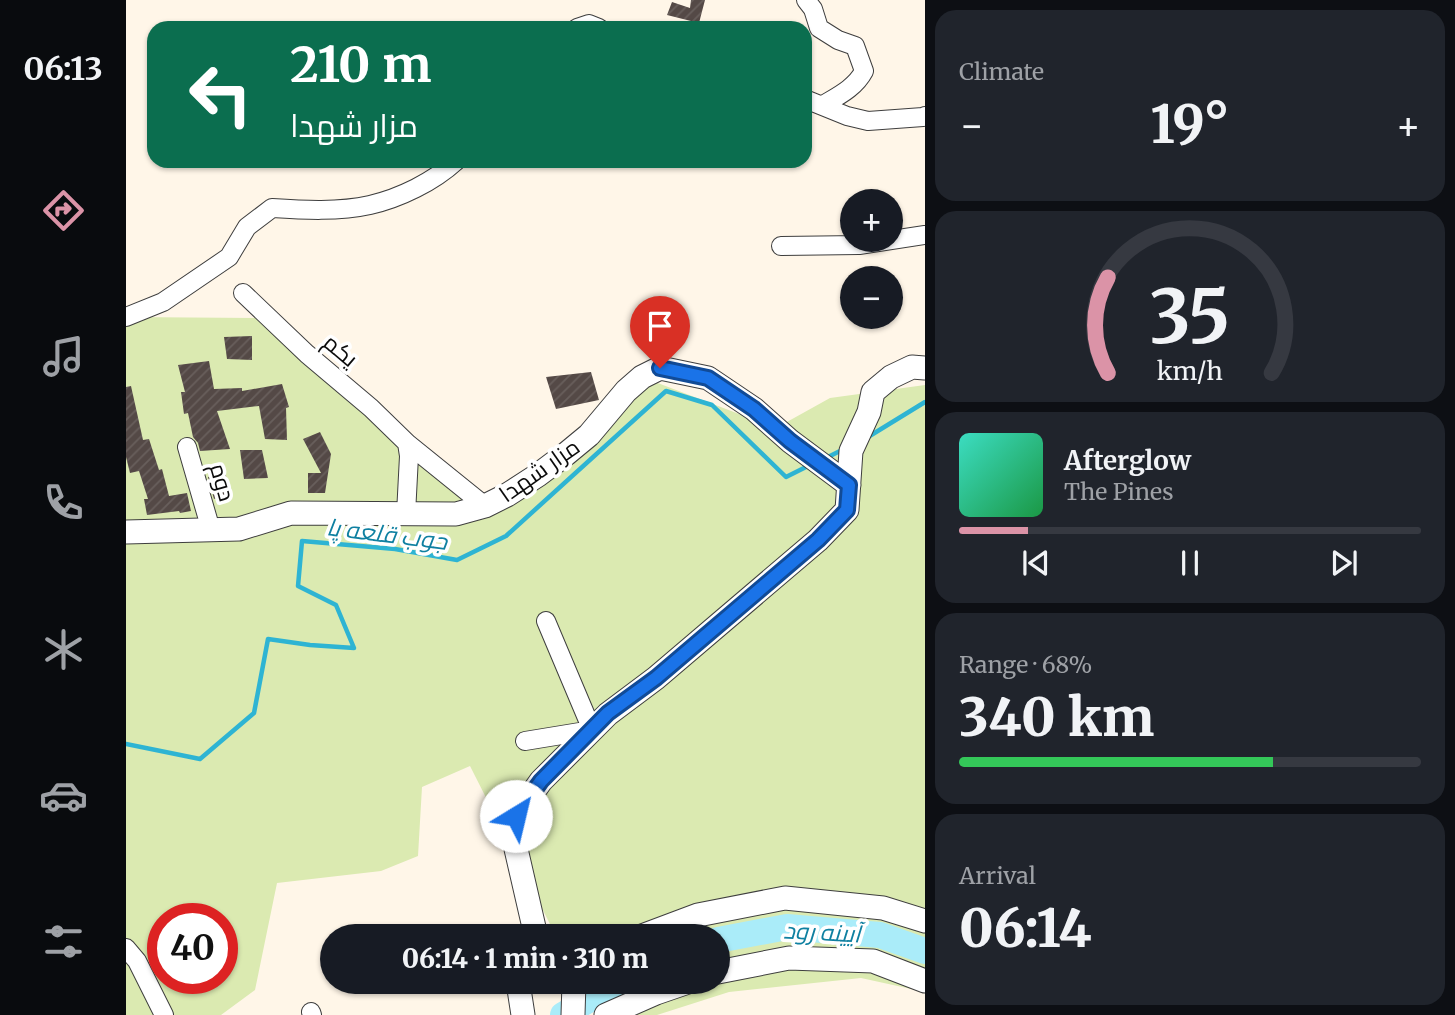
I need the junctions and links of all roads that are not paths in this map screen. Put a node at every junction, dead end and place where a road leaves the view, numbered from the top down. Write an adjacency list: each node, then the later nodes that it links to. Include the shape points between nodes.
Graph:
1 (812, 3): 3 (street, via 819,28 855,46 864,71 854,86)
2 (812, 101): 3 (street)
3 (823, 105): 4 (street, via 868,121)
4 (925, 116)
5 (448, 168): 9 (street, via 407,192 369,205 272,208 247,228 229,257 163,302)
6 (925, 235): 7 (street, via 859,245)
7 (781, 246)
8 (243, 293): 11 (street, یکم)
9 (126, 317)
10 (925, 368): 13 (street, via 912,367 873,392 853,444)
11 (407, 443): 14 (street, یکم); 15 (street)
12 (187, 447): 16 (street, دوم)
13 (849, 485): 14 (street, مزار شهدا, via 708,378 660,368 626,391 589,435 566,454); 19 (street, via 847,510 836,523)
14 (485, 506): 15 (street, مزار شهدا, via 456,514)
15 (406, 513): 16 (street, مزار شهدا, via 291,513 239,529)
16 (211, 530): 17 (street, مزار شهدا)
17 (126, 532)
18 (546, 621): 19 (street)
19 (592, 730): 20 (street); 22 (street, via 541,781 516,816 516,849)
20 (526, 741)
21 (925, 921): 23 (street, via 883,908 786,898)
22 (533, 924)
23 (674, 924)
24 (126, 948): 31 (street)
25 (730, 970): 26 (street, via 789,958 873,961)
26 (925, 981)
27 (519, 994): 30 (street)
28 (574, 994): 32 (street)
29 (654, 994): 33 (street)
30 (518, 1013)
31 (164, 1015)
32 (573, 1015)
33 (606, 1015)

